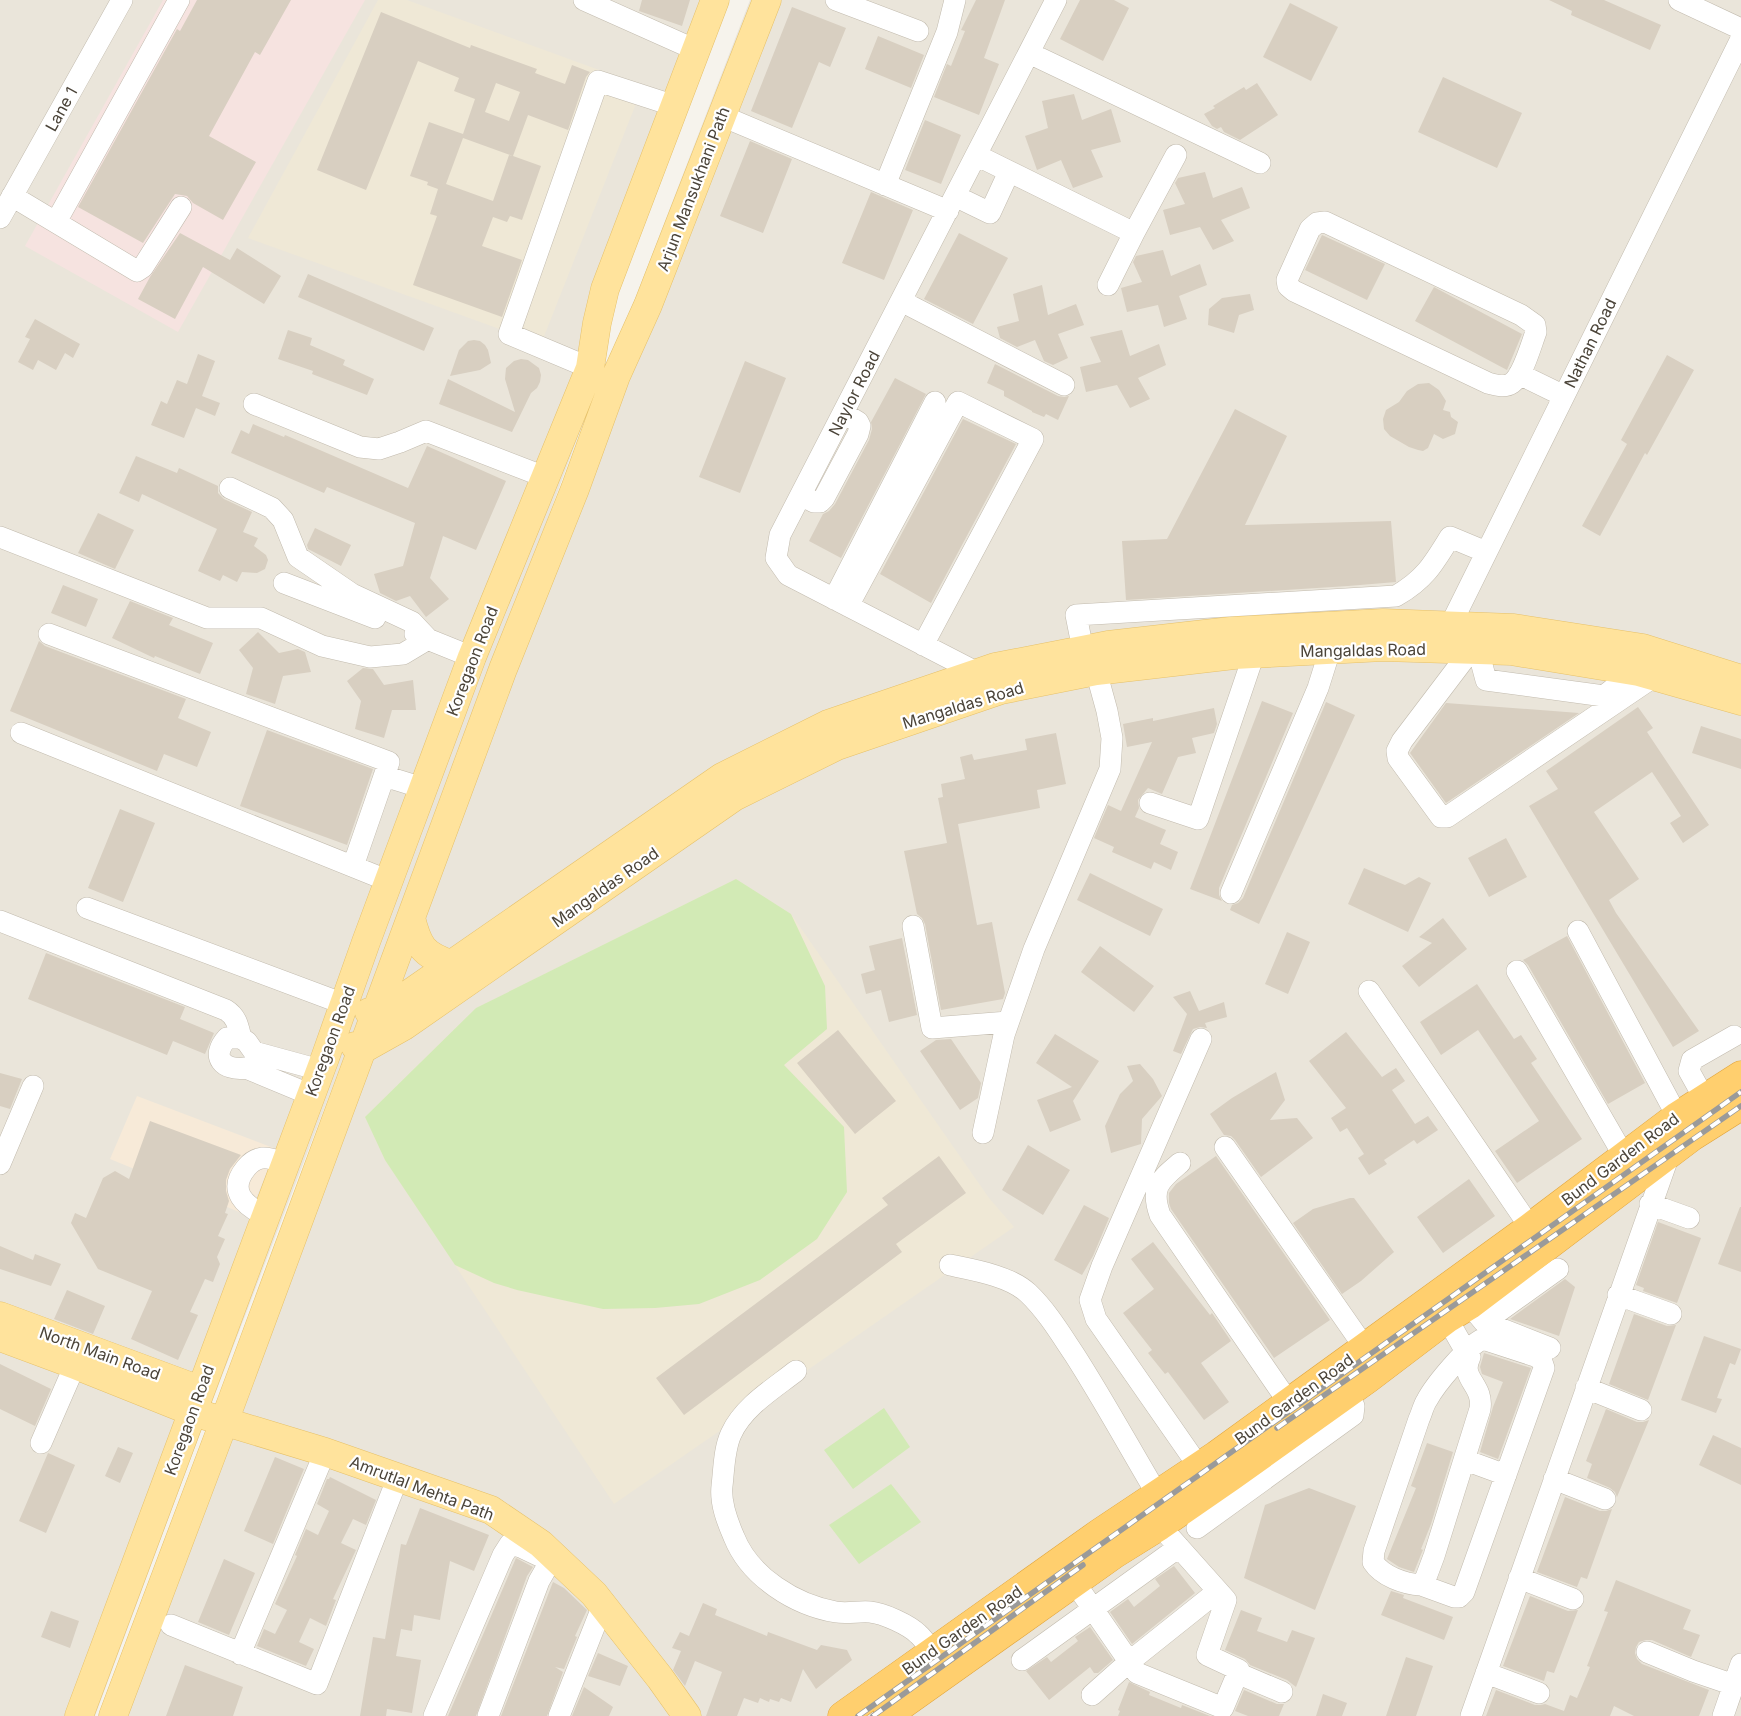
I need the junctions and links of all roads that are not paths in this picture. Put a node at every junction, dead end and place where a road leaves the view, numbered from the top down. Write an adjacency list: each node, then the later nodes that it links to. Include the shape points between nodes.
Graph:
1 (122, 0): 22 (street, Lane 1)
2 (179, 0): 26 (street)
3 (584, 0): 13 (street)
4 (715, 0): 13 (main road)
5 (767, 0): 16 (main road, Arjun Mansukhani Path)
6 (836, 0): 11 (street)
7 (955, 0): 21 (street, via 947,32)
8 (1056, 0): 14 (street, Naylor Road)
9 (1679, 0): 10 (street)
10 (1741, 29)
11 (918, 31)
12 (1741, 39): 34 (street, Nathan Road)
13 (696, 50): 15 (main road)
14 (1029, 53): 18 (street, Naylor Road); 19 (street)
15 (675, 106): 30 (main road, via 605,288); 30 (street, via 598,81 509,334)
16 (722, 116): 21 (street); 32 (main road, Arjun Mansukhani Path, via 648,305)
17 (1176, 155): 27 (street)
18 (976, 156): 20 (street); 23 (street, Naylor Road)
19 (1260, 163)
20 (1009, 172): 23 (street, via 990,213); 27 (street)
21 (886, 185): 23 (street)
22 (12, 196): 25 (street, Lane 1); 26 (street)
23 (951, 203): 29 (street, Naylor Road)
24 (181, 207): 26 (street, via 143,268 137,271)
25 (0, 218)
26 (56, 222)
27 (1134, 233): 28 (street)
28 (1108, 285)
29 (901, 301): 33 (street); 42 (street, Naylor Road, via 780,535 776,558 788,575)
30 (590, 368): 37 (main road, Koregaon Road)
31 (1519, 374): 31 (street, via 1504,386 1488,382 1294,291 1287,280 1310,229 1325,222 1535,325 1536,332); 34 (street)
32 (616, 376): 63 (main road, Koregaon Road, via 576,489 503,669)
33 (1064, 385)
34 (1564, 396): 40 (street, Nathan Road)
35 (935, 402): 42 (street)
36 (254, 404): 37 (street, via 360,447 379,449 426,431)
37 (545, 477): 49 (main road, Koregaon Road)
38 (230, 488): 44 (street, via 272,508 283,520 298,557 352,594 412,622)
39 (0, 537): 44 (street, via 207,618 262,618 322,646 370,658 403,654)
40 (1486, 552): 45 (street, Nathan Road); 50 (street, via 1450,537 1432,567 1413,586 1396,596 1076,615)
41 (284, 583): 44 (street)
42 (841, 602): 46 (street, Naylor Road); 46 (street, via 958,402 1032,439)
43 (49, 634): 56 (street, via 389,762)
44 (428, 639): 49 (street)
45 (1462, 644): 47 (main road, Mangaldas Road); 50 (main road, Mangaldas Road, via 1382,623 1232,631 1108,646); 51 (main road, Mangaldas Road); 51 (street, Nathan Road, via 1397,751 1398,758 1441,817 1447,817); 52 (main road, Mangaldas Road, via 1514,628 1643,648)
46 (923, 645): 53 (street, Naylor Road)
47 (1330, 650): 48 (main road, Mangaldas Road); 61 (street, via 1318,688)
48 (1254, 654): 50 (main road, Mangaldas Road); 58 (street, via 1198,819)
49 (472, 657): 57 (main road, Koregaon Road)
50 (1090, 661): 53 (main road, Mangaldas Road, via 1001,690); 72 (street, via 1107,711 1112,738 1110,769 1034,949)
51 (1645, 674): 54 (main road, Mangaldas Road)
52 (1741, 679)
53 (982, 684): 67 (main road, Mangaldas Road, via 828,724 722,777); 77 (main road, Mangaldas Road, via 837,746 734,797 412,1020)
54 (1741, 700)
55 (21, 733): 59 (street)
56 (384, 776): 57 (street); 59 (street)
57 (423, 788): 60 (main road, Koregaon Road)
58 (1150, 803)
59 (352, 866): 60 (street)
60 (389, 881): 70 (main road, Koregaon Road)
61 (1231, 893)
62 (86, 908): 70 (street)
63 (411, 918): 67 (main road, via 422,947 434,959); 71 (main road, Koregaon Road)
64 (0, 921): 74 (street, via 226,1010 233,1014)
65 (913, 926): 72 (street, via 932,1028)
66 (1578, 931): 83 (street)
67 (451, 964): 71 (main road, Mangaldas Road)
68 (1517, 971): 87 (street)
69 (1369, 991): 94 (street)
70 (344, 1004): 71 (main road); 75 (main road, Koregaon Road)
71 (375, 1014): 77 (main road, Koregaon Road)
72 (1008, 1022): 84 (street)
73 (1734, 1036): 81 (street, via 1692,1060 1689,1071)
74 (241, 1038): 79 (street, via 254,1052); 79 (street, via 228,1038 221,1045 219,1053 226,1067 246,1068)
75 (332, 1038): 77 (main road); 79 (main road, Koregaon Road)
76 (1201, 1039): 116 (street, via 1090,1300 1096,1319)
77 (363, 1049): 112 (main road, Koregaon Road)
78 (1741, 1075): 81 (highway, Bund Garden Road)
79 (315, 1083): 88 (main road, Koregaon Road)
80 (33, 1086): 90 (street)
81 (1704, 1098): 83 (highway, Bund Garden Road)
82 (1741, 1106): 86 (highway, Bund Garden Road)
83 (1677, 1116): 87 (highway, Bund Garden Road)
84 (983, 1133)
85 (1224, 1147): 102 (street)
86 (1669, 1155): 91 (street); 99 (highway, Bund Garden Road)
87 (1624, 1156): 94 (highway, Bund Garden Road)
88 (286, 1163): 92 (main road, Koregaon Road); 92 (street, via 263,1157 251,1162 241,1174 237,1186 241,1199)
89 (1180, 1163): 110 (street, via 1162,1179 1157,1191 1155,1200 1160,1215)
90 (0, 1164)
91 (1650, 1204): 93 (street); 97 (street)
92 (266, 1216): 109 (main road, Koregaon Road)
93 (1689, 1218)
94 (1530, 1227): 102 (highway, Bund Garden Road)
95 (950, 1265): 120 (street, via 1009,1282 1027,1292 1058,1329 1082,1366)
96 (1558, 1269): 99 (street)
97 (1618, 1295): 98 (street); 107 (street)
98 (1671, 1314)
99 (1467, 1315): 103 (street); 104 (street); 108 (highway, Bund Garden Road)
100 (0, 1316): 109 (main road, North Main Road)
101 (0, 1337): 105 (main road, North Main Road)
102 (1365, 1348): 110 (highway, Bund Garden Road)
103 (1550, 1348)
104 (1466, 1351): 115 (street, via 1470,1357 1466,1372 1481,1400); 117 (street, via 1474,1342 1483,1339 1538,1357 1544,1368); 127 (street, via 1426,1401 1374,1551 1373,1562 1382,1573)
105 (75, 1365): 109 (main road, North Main Road); 113 (street)
106 (796, 1371): 133 (street, via 762,1397 739,1420 730,1435 721,1494 739,1550 755,1569 782,1591 808,1604 837,1612 872,1612 894,1620 918,1633)
107 (1586, 1388): 111 (street); 119 (street)
108 (1346, 1394): 122 (highway, Bund Garden Road); 123 (street, via 1354,1406 1353,1416)
109 (196, 1401): 112 (main road, Amrutlal Mehta Path); 146 (main road, Koregaon Road)
110 (1289, 1403): 116 (highway, Bund Garden Road)
111 (1641, 1410)
112 (224, 1422): 114 (main road, Amrutlal Mehta Path); 147 (main road, Koregaon Road)
113 (41, 1443)
114 (326, 1452): 118 (main road, Amrutlal Mehta Path); 135 (street)
115 (1464, 1460): 117 (street); 127 (street, via 1434,1556)
116 (1199, 1467): 120 (highway, Bund Garden Road)
117 (1506, 1475): 127 (street, via 1464,1592 1460,1597 1454,1597)
118 (398, 1477): 130 (main road, Amrutlal Mehta Path, via 491,1510 541,1544); 135 (street, via 317,1684)
119 (1554, 1479): 121 (street); 125 (street)
120 (1157, 1494): 133 (highway, Bund Garden Road)
121 (1605, 1499)
122 (1160, 1526): 124 (street); 126 (highway, Bund Garden Road)
123 (1197, 1528)
124 (1179, 1547): 128 (street); 131 (street)
125 (1519, 1578): 129 (street); 140 (street)
126 (1075, 1583): 131 (street); 153 (highway, Bund Garden Road)
127 (1421, 1585)
128 (1218, 1590): 137 (street); 139 (street, via 1226,1600 1207,1656 1239,1670)
129 (1573, 1599)
130 (603, 1604): 150 (street); 151 (main road, Amrutlal Mehta Path)
131 (1093, 1609): 136 (street); 137 (street)
132 (170, 1625): 135 (street)
133 (932, 1652): 152 (highway, Bund Garden Road)
134 (1647, 1652): 141 (street)
135 (240, 1654)
136 (1022, 1660)
137 (1129, 1662): 144 (street); 145 (street, via 1136,1673)
138 (1741, 1664): 141 (street)
139 (1237, 1673): 142 (street); 145 (street)
140 (1486, 1673): 143 (street); 154 (street)
141 (1734, 1684): 155 (street)
142 (1282, 1692)
143 (1539, 1694)
144 (1092, 1695)
145 (1222, 1712)
146 (79, 1716)
147 (113, 1716)
148 (434, 1716): 149 (street, via 510,1544 544,1558 547,1567)
149 (488, 1716)
150 (559, 1716)
151 (686, 1716)
152 (842, 1716)
153 (887, 1716)
154 (1471, 1716)
155 (1725, 1716)

